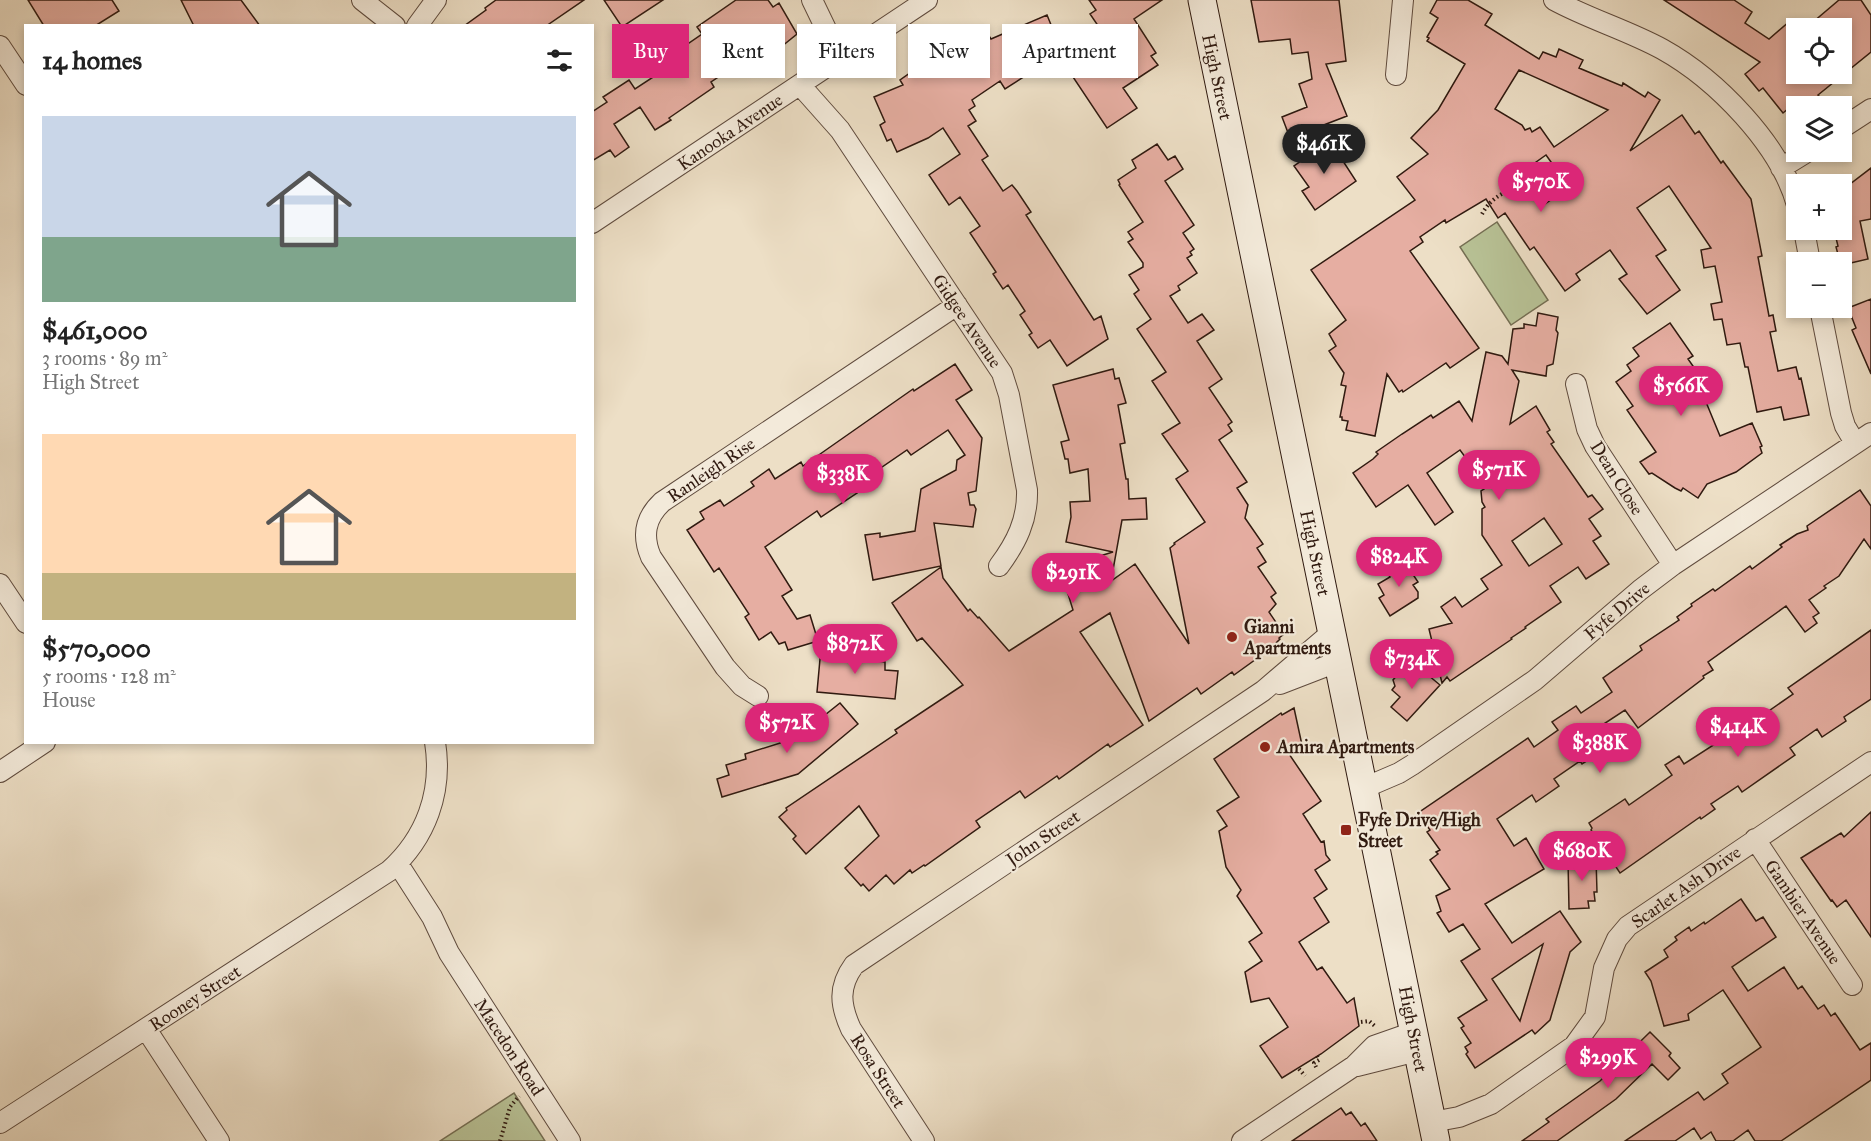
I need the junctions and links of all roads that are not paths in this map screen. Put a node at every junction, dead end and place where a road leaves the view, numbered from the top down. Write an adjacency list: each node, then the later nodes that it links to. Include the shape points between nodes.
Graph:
1 (362, 0): 8 (street)
2 (436, 0): 9 (street)
3 (813, 0): 10 (street); 11 (street)
4 (927, 0): 12 (street, Kanooka Avenue)
5 (1202, 0): 32 (main road, High Street)
6 (1403, 0): 14 (street)
7 (1554, 0): 21 (street, via 1662,49 1715,86)
8 (392, 24)
9 (418, 24)
10 (824, 24)
11 (835, 24)
12 (891, 24)
13 (0, 46): 17 (street)
14 (1396, 75)
15 (811, 78): 16 (street, Kanooka Avenue)
16 (808, 80): 23 (street, Kanooka Avenue); 24 (street, Gidgee Avenue)
17 (24, 82)
18 (1871, 109): 19 (street)
19 (1852, 121)
20 (1791, 162): 21 (street)
21 (1781, 168): 22 (street)
22 (1786, 180)
23 (594, 222)
24 (957, 305): 29 (street, Gidgee Avenue, via 1004,378 1028,490 1021,531); 35 (street, Ranleigh Rise, via 662,502 650,516 645,540 651,557 725,667 742,686)
25 (1822, 318): 27 (street, via 1845,426)
26 (1576, 384): 28 (street, Dean Close, via 1595,446)
27 (1863, 438): 28 (street, Fyfe Drive)
28 (1673, 565): 40 (street, Fyfe Drive, via 1516,695 1399,773)
29 (999, 566)
30 (0, 584): 31 (street)
31 (24, 620)
32 (1331, 633): 33 (main road, High Street); 34 (street, John Street)
33 (1337, 662): 34 (street, John Street); 40 (main road, High Street)
34 (1263, 691): 44 (street, John Street, via 862,959 848,974)
35 (758, 696)
36 (42, 744): 39 (street)
37 (435, 744): 42 (street, via 438,767 433,804 419,835)
38 (1871, 762): 41 (street, Scarlet Ash Drive)
39 (0, 772)
40 (1364, 788): 46 (main road, High Street)
41 (1755, 839): 43 (street, Gambier Avenue); 48 (street, Scarlet Ash Drive, via 1628,926 1617,939 1604,968 1595,1017 1574,1046 1491,1104)
42 (393, 868): 45 (street, Rooney Street); 50 (street, Macedon Road, via 432,917 448,953)
43 (1852, 985)
44 (841, 998): 51 (street, Rosa Street, via 851,1029)
45 (147, 1029): 47 (street, Rooney Street); 49 (street)
46 (1415, 1041): 48 (main road, High Street); 52 (street, via 1354,1066)
47 (0, 1123)
48 (1434, 1132)
49 (219, 1141)
50 (570, 1141)
51 (924, 1141)
52 (1242, 1141)

